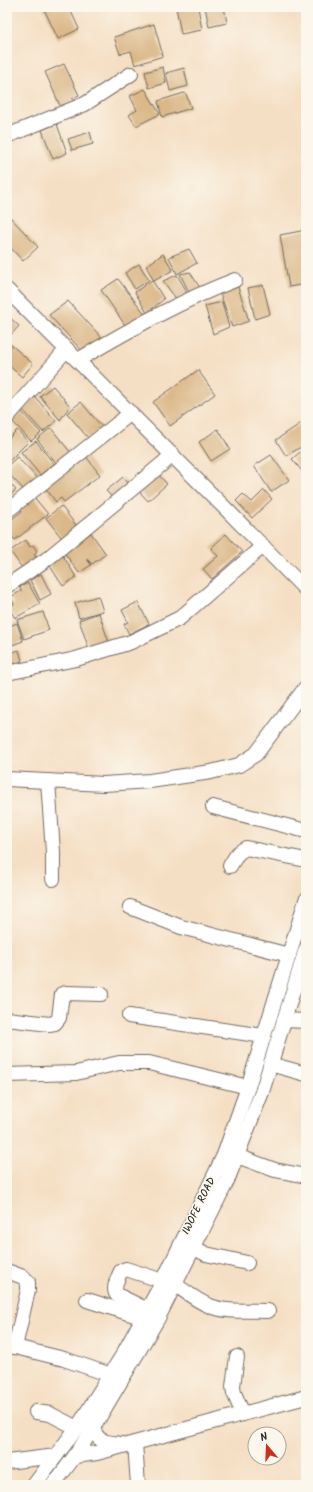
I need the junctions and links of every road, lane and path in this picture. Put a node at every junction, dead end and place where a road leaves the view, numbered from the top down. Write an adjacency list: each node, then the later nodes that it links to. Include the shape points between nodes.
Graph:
1 (130, 74): 2 (street, via 85,104)
2 (7, 136)
3 (235, 280): 6 (street, via 143,322)
4 (7, 290): 5 (street)
5 (67, 349): 6 (street); 8 (street)
6 (78, 360): 7 (street)
7 (131, 413): 9 (street); 10 (street)
8 (7, 417)
9 (173, 455): 11 (street); 12 (street, via 47,559)
10 (7, 511)
11 (263, 546): 13 (street); 14 (street, via 180,618 131,642 76,659)
12 (7, 586)
13 (306, 590)
14 (7, 673)
15 (306, 686): 17 (street, via 256,754 239,765 150,781 104,784)
16 (7, 779): 17 (street)
17 (48, 781): 22 (street)
18 (213, 807): 19 (street)
19 (306, 831)
20 (306, 860): 21 (street, via 246,848 238,853)
21 (230, 866)
22 (53, 879)
23 (306, 900): 26 (street, IWOFE ROAD)
24 (130, 907): 26 (street, via 181,927)
25 (306, 949): 30 (street, IWOFE ROAD)
26 (289, 955): 32 (street, IWOFE ROAD)
27 (101, 994): 29 (street, via 62,994 59,1018 55,1023)
28 (129, 1016): 32 (street)
29 (7, 1019)
30 (284, 1020): 31 (street); 33 (street, IWOFE ROAD)
31 (306, 1021)
32 (264, 1036): 36 (street, IWOFE ROAD)
33 (270, 1064): 34 (street); 37 (street, IWOFE ROAD, via 262,1092)
34 (306, 1074)
35 (7, 1075): 36 (street, via 76,1073 119,1063 149,1063)
36 (248, 1087): 42 (street, IWOFE ROAD, via 224,1155)
37 (236, 1156): 38 (street, via 275,1170); 39 (street, IWOFE ROAD, via 227,1181)
38 (306, 1176)
39 (194, 1248): 40 (street, via 206,1254); 42 (street, IWOFE ROAD)
40 (247, 1263)
41 (7, 1272): 46 (street, via 23,1277 28,1282 28,1290)
42 (169, 1283): 44 (street, via 199,1301 223,1310); 45 (street, IWOFE ROAD); 45 (street, via 126,1269 121,1271 115,1292); 53 (street, IWOFE ROAD, via 150,1332)
43 (87, 1300): 45 (street)
44 (268, 1311)
45 (146, 1314): 48 (street, IWOFE ROAD)
46 (11, 1346): 48 (street, via 64,1359)
47 (237, 1357): 51 (street, via 233,1386)
48 (111, 1375): 52 (street, IWOFE ROAD)
49 (306, 1397): 51 (street)
50 (36, 1412): 52 (street, via 50,1414)
51 (243, 1414): 54 (street)
52 (76, 1428): 55 (street, IWOFE ROAD)
53 (93, 1428): 54 (street, via 101,1441); 56 (street, IWOFE ROAD)
54 (130, 1444): 56 (street); 60 (street)
55 (56, 1456): 57 (street); 59 (street, IWOFE ROAD)
56 (75, 1456): 58 (street, IWOFE ROAD)
57 (7, 1462)
58 (55, 1484)
59 (34, 1485)
60 (138, 1485)

